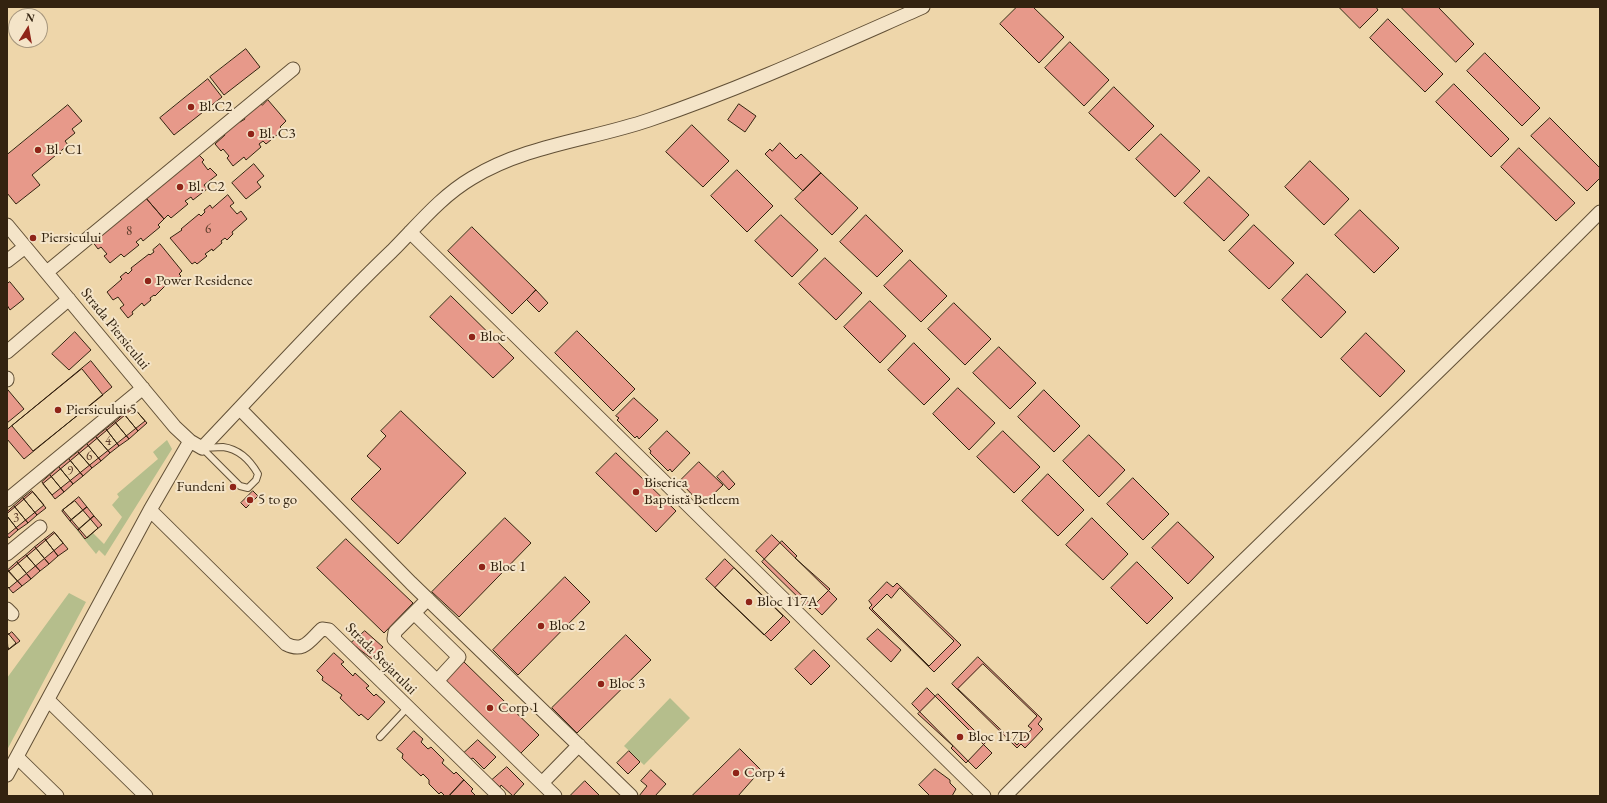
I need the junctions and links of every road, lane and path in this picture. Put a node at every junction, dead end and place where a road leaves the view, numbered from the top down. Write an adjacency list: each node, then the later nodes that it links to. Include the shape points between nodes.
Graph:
1 (923, 7): 5 (street, via 791,65 658,117 505,160 443,198)
2 (293, 69): 8 (street)
3 (1600, 212): 35 (street, via 1233,569)
4 (7, 225): 6 (street, Strada Piersicului)
5 (410, 232): 12 (street, via 324,318); 34 (street)
6 (22, 248): 7 (street); 8 (street, Strada Piersicului)
7 (7, 261)
8 (47, 272): 9 (street, Strada Piersicului)
9 (69, 299): 10 (street); 11 (street, Strada Piersicului)
10 (7, 352)
11 (142, 388): 13 (street, Strada Piersicului); 15 (street)
12 (240, 409): 14 (street); 19 (street)
13 (190, 441): 14 (street, Strada Piersicului); 16 (street)
14 (202, 448): 14 (lane, via 223,447 239,452 254,467 258,474 256,480 248,488 240,486)
15 (7, 500)
16 (150, 510): 22 (street); 23 (street, Strada Stejarului, via 286,644 302,648 322,629 329,630)
17 (40, 527): 18 (street)
18 (7, 554)
19 (428, 599): 20 (street); 25 (street)
20 (414, 613): 21 (street, via 395,632 394,639); 21 (street, via 459,657)
21 (437, 681): 28 (street)
22 (48, 700): 26 (street); 30 (street)
23 (408, 707): 24 (lane); 31 (street, Strada Stejarului)
24 (380, 737)
25 (579, 744): 28 (street); 33 (street)
26 (17, 757): 27 (street); 29 (street)
27 (7, 775)
28 (542, 783): 32 (street)
29 (57, 796)
30 (146, 796)
31 (498, 796)
32 (555, 796)
33 (631, 796)
34 (984, 796)
35 (1005, 796)

